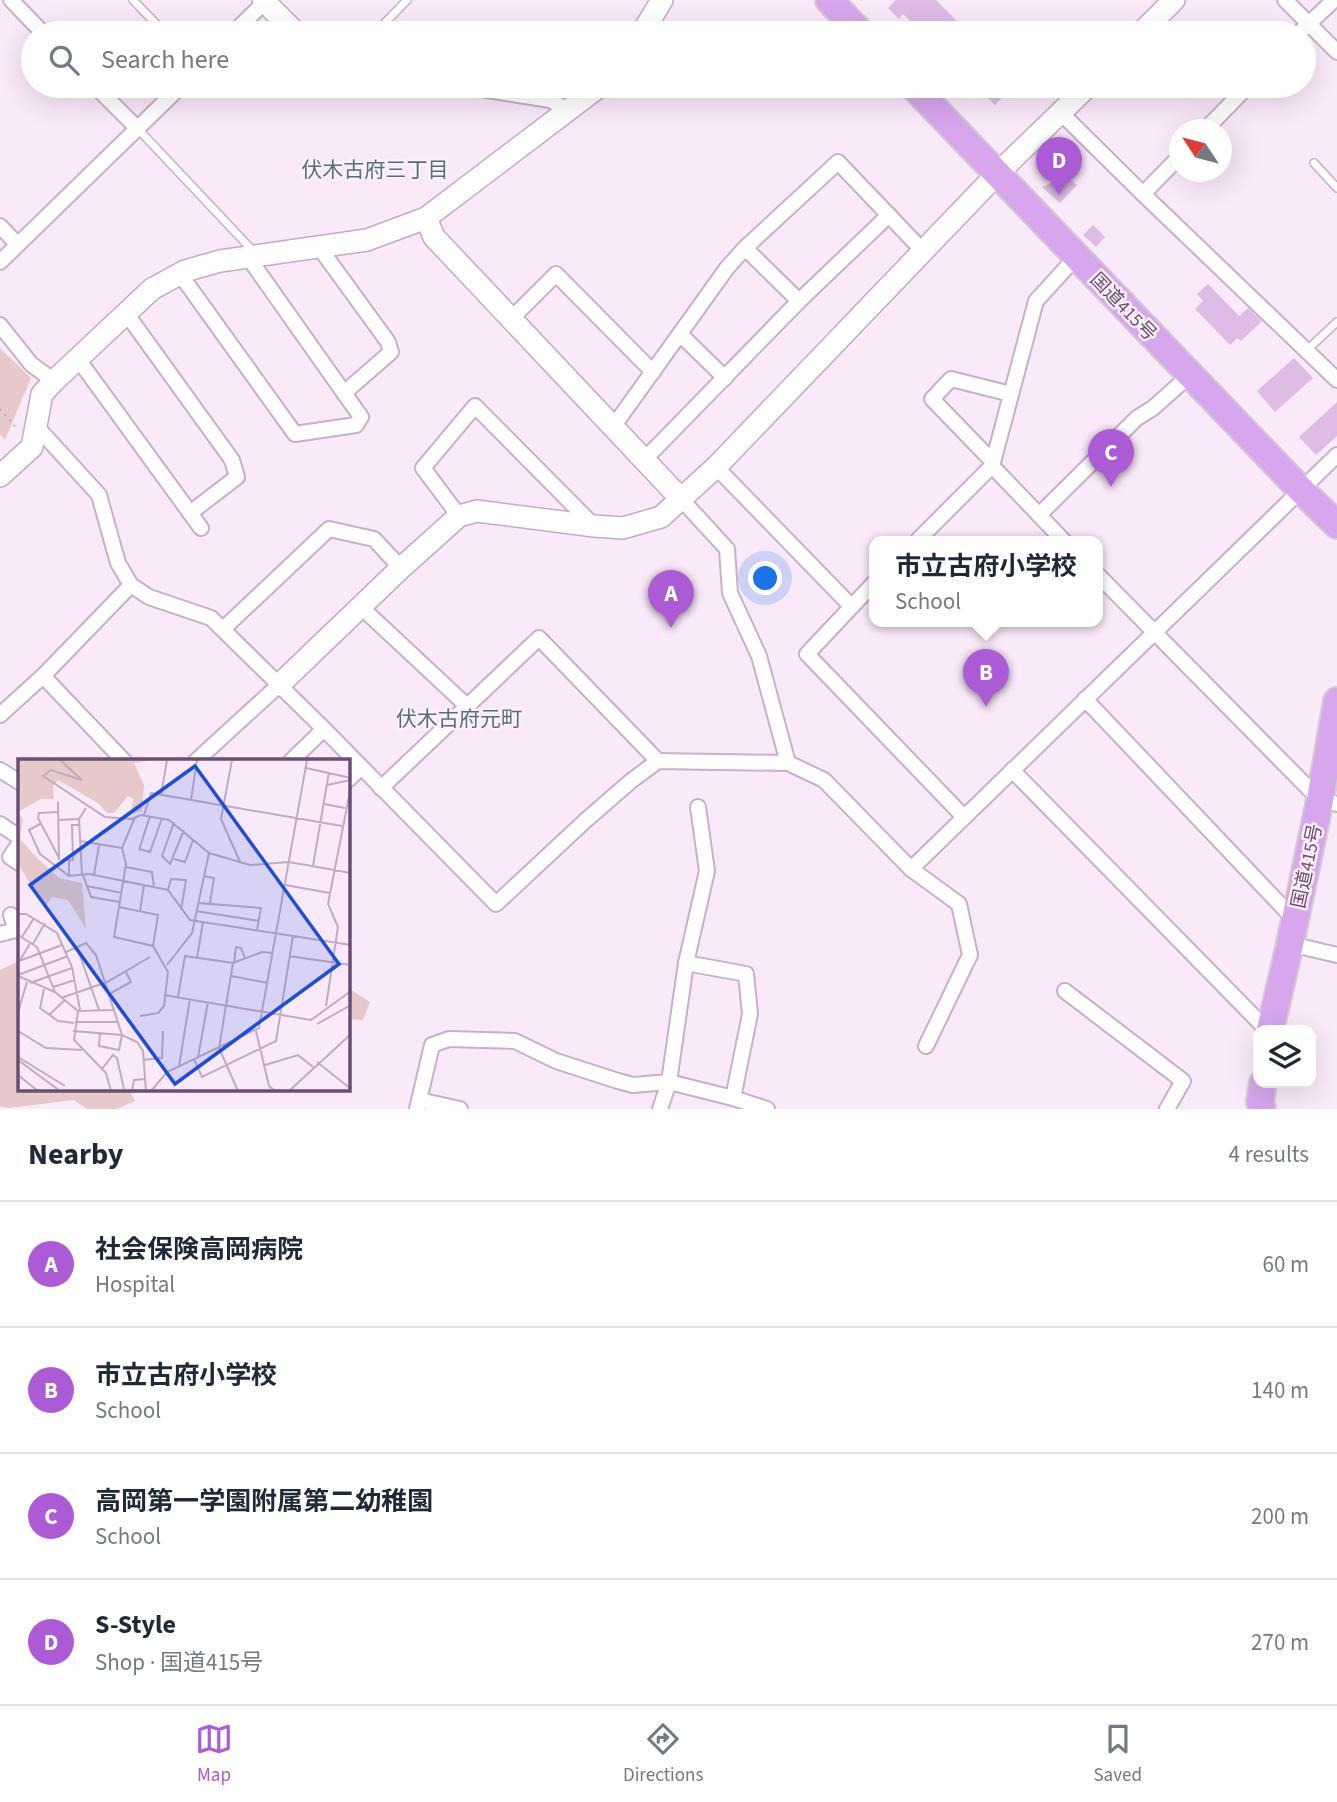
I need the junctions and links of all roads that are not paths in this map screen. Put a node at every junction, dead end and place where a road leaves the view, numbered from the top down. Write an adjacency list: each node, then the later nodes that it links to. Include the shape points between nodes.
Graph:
1 (11, 0): 10 (street)
2 (133, 0): 11 (lane)
3 (407, 0): 14 (lane)
4 (662, 0): 15 (street)
5 (829, 0): 16 (highway)
6 (1174, 0): 17 (street)
7 (1285, 0): 18 (street)
8 (1334, 0): 19 (street)
9 (265, 1): 12 (street); 13 (street)
10 (31, 21)
11 (153, 21)
12 (245, 21)
13 (284, 21)
14 (387, 21)
15 (649, 21)
16 (850, 21)
17 (1153, 21)
18 (1298, 21)
19 (1311, 21)
20 (1316, 37): 21 (street)
21 (1337, 52)
22 (107, 98): 32 (street)
23 (168, 98): 32 (street)
24 (537, 98): 29 (street)
25 (584, 98): 29 (street)
26 (924, 98): 35 (highway, 国道415号)
27 (1076, 98): 30 (street)
28 (1236, 98): 31 (street)
29 (568, 110): 39 (street)
30 (1061, 113): 35 (street); 37 (street)
31 (1216, 119)
32 (138, 129): 41 (street); 45 (lane)
33 (1314, 163): 36 (lane)
34 (1169, 167): 37 (street)
35 (998, 173): 44 (street); 46 (highway, 国道415号)
36 (1337, 188)
37 (1143, 194): 55 (street)
38 (889, 215): 43 (street, via 838,162); 44 (street); 49 (street)
39 (426, 218): 42 (street, via 367,240); 51 (street, via 434,237)
40 (0, 226): 41 (street)
41 (17, 244): 47 (street)
42 (319, 247): 45 (street); 62 (street, via 391,352)
43 (745, 248): 49 (street); 54 (street)
44 (923, 251): 69 (street)
45 (253, 256): 48 (street); 62 (street)
46 (1077, 256): 58 (highway, 国道415号); 63 (street, via 1037,301)
47 (0, 262)
48 (180, 274): 50 (street, via 152,289); 62 (street, via 295,434 356,425 361,417)
49 (799, 301): 59 (street)
50 (126, 313): 56 (street); 73 (street, via 232,460 237,477)
51 (511, 319): 57 (street, via 556,274); 64 (street)
52 (1337, 322): 55 (lane)
53 (0, 325): 61 (street, via 31,364)
54 (680, 334): 57 (street); 59 (street)
55 (1306, 351): 60 (street)
56 (78, 359): 61 (street); 73 (street)
57 (653, 372): 64 (street)
58 (1189, 372): 71 (highway, 国道415号); 74 (street)
59 (724, 378): 67 (street)
60 (1337, 380)
61 (54, 381): 65 (street, via 42,394)
62 (344, 393)
63 (1010, 394): 68 (street); 68 (street, via 951,379 932,399)
64 (613, 427): 67 (street)
65 (34, 437): 70 (street); 83 (street, via 99,495 118,563)
66 (1337, 455): 71 (street)
67 (644, 460): 72 (street)
68 (993, 464): 74 (street); 79 (street)
69 (716, 467): 72 (street); 85 (street)
70 (0, 476)
71 (1301, 490): 76 (highway, 国道415号); 88 (street)
72 (682, 500): 77 (street, via 662,517 623,528); 100 (street, via 727,550 730,593 759,656)
73 (190, 513): 78 (street)
74 (1039, 515): 80 (street)
75 (459, 516): 77 (street, via 477,511); 77 (street, via 422,468 475,406); 81 (street)
76 (1337, 525)
77 (594, 526)
78 (201, 528)
79 (922, 536)
80 (1060, 536)
81 (401, 568): 86 (street); 87 (street, via 374,539 329,529)
82 (1103, 580): 88 (street)
83 (131, 585): 87 (street, via 149,597 211,618); 89 (street)
84 (869, 588): 85 (street)
85 (851, 606): 109 (street, via 807,654)
86 (361, 607): 90 (street); 93 (street)
87 (223, 629): 90 (street)
88 (1154, 632): 91 (street); 107 (street)
89 (43, 676): 94 (street); 96 (street)
90 (279, 685): 95 (street); 97 (street)
91 (1085, 699): 103 (street); 116 (street)
92 (1337, 701): 107 (highway, 国道415号)
93 (467, 706): 99 (street, via 539,638); 106 (street)
94 (0, 715)
95 (324, 729): 98 (street); 101 (street)
96 (122, 759)
97 (199, 759)
98 (293, 759)
99 (658, 761): 100 (street); 106 (street, via 496,904)
100 (788, 763): 114 (street, via 824,780)
101 (361, 767): 104 (street); 106 (street)
102 (0, 770): 105 (street)
103 (1013, 770): 109 (street); 121 (street)
104 (350, 778)
105 (18, 781)
106 (381, 788)
107 (1328, 802): 116 (highway, 国道415号)
108 (698, 807): 119 (street, via 707,871)
109 (964, 817): 114 (street)
110 (0, 824): 111 (street)
111 (18, 836)
112 (18, 845): 113 (street, via 10,857)
113 (18, 862)
114 (911, 869): 123 (street, via 959,904 970,955)
115 (10, 914): 117 (street, via 16,930)
116 (1292, 931): 118 (street); 122 (highway, 国道415号)
117 (0, 934)
118 (1337, 954)
119 (686, 962): 124 (street); 126 (street, via 746,974 750,1014)
120 (1065, 991): 131 (street, via 1183,1082)
121 (1263, 1025)
122 (1269, 1025)
123 (926, 1046)
124 (670, 1082): 126 (street); 127 (street, via 618,1081 556,1061 515,1041 449,1039 432,1045); 129 (street)
125 (1262, 1088): 132 (highway)
126 (733, 1097): 130 (street)
127 (418, 1104): 128 (street)
128 (460, 1109)
129 (660, 1109)
130 (767, 1109)
131 (1167, 1109)
132 (1262, 1109)

